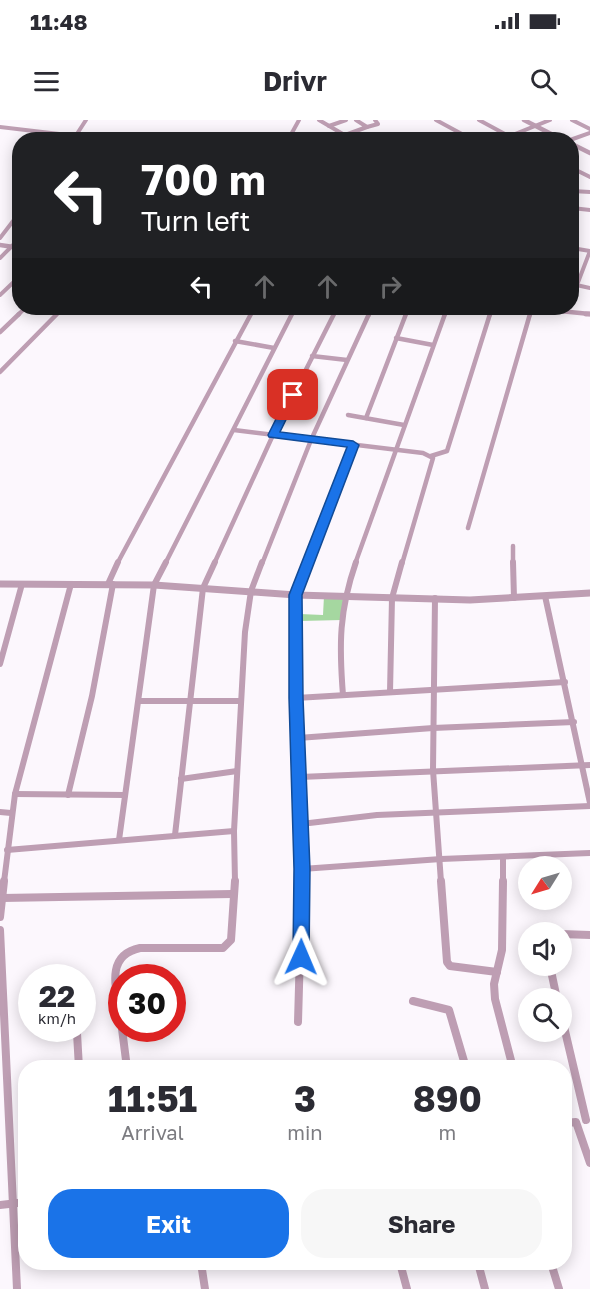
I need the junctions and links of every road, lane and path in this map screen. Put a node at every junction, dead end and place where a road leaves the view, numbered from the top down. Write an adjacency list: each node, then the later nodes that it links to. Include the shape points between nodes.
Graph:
1 (319, 120): 10 (street)
2 (346, 120): 10 (street)
3 (356, 120): 13 (street)
4 (375, 120): 13 (street, via 378,123)
5 (436, 120): 18 (street)
6 (479, 120): 19 (street)
7 (524, 120): 11 (street)
8 (550, 120): 11 (street)
9 (572, 120): 14 (street)
10 (329, 126): 16 (street)
11 (535, 126): 20 (street); 21 (street)
12 (0, 127): 15 (street)
13 (367, 127): 17 (street)
14 (590, 131)
15 (37, 132)
16 (340, 132)
17 (353, 132)
18 (458, 132)
19 (502, 132)
20 (519, 132)
21 (547, 132)
22 (12, 222): 23 (street)
23 (0, 238)
24 (0, 245): 25 (street)
25 (12, 247): 27 (street)
26 (590, 251): 28 (street)
27 (0, 258)
28 (579, 280)
29 (12, 284): 30 (street)
30 (0, 295)
31 (18, 315): 41 (street)
32 (55, 315): 48 (street)
33 (250, 315): 43 (street)
34 (291, 315): 45 (street)
35 (333, 315): 46 (street)
36 (369, 315): 47 (street)
37 (405, 315): 42 (street)
38 (444, 315): 44 (street)
39 (490, 315): 57 (street, via 447,451)
40 (529, 315): 58 (street)
41 (0, 332)
42 (396, 338): 44 (street); 50 (street)
43 (235, 341): 45 (street); 63 (street, via 132,532)
44 (433, 345): 51 (street)
45 (274, 348): 52 (street)
46 (312, 356): 47 (street); 53 (street)
47 (347, 360): 54 (street)
48 (0, 372)
49 (348, 415): 50 (street)
50 (366, 418): 51 (street)
51 (404, 425): 56 (street)
52 (234, 430): 53 (street); 64 (street)
53 (273, 435): 54 (street); 65 (street)
54 (311, 440): 55 (street); 66 (street)
55 (353, 445): 56 (street); 68 (street)
56 (395, 450): 57 (street); 69 (street)
57 (431, 456): 71 (street, via 433,463)
58 (468, 528)
59 (513, 546): 73 (street)
60 (0, 584): 61 (street)
61 (22, 584): 62 (street); 74 (street)
62 (71, 584): 63 (street); 91 (street)
63 (111, 584): 64 (street); 92 (street, via 92,696)
64 (154, 585): 65 (street); 80 (street)
65 (203, 588): 66 (street); 81 (street)
66 (250, 591): 68 (street); 82 (street)
67 (590, 593): 70 (street)
68 (296, 595): 69 (street); 79 (street)
69 (344, 596): 71 (street); 78 (street, via 340,651)
70 (545, 596): 73 (street); 75 (street)
71 (392, 598): 72 (street); 77 (street)
72 (435, 598): 73 (street); 76 (street)
73 (514, 598)
74 (0, 664)
75 (565, 682): 76 (street); 83 (street)
76 (433, 689): 77 (street); 84 (street)
77 (390, 692): 78 (street)
78 (343, 695): 79 (street)
79 (296, 698): 85 (street)
80 (140, 701): 81 (street); 93 (street)
81 (189, 701): 82 (street); 90 (street)
82 (241, 701): 88 (street)
83 (574, 722): 84 (street); 86 (street)
84 (433, 728): 85 (street); 87 (street)
85 (298, 738): 89 (street)
86 (587, 765): 87 (street); 94 (street)
87 (433, 770): 89 (street); 97 (street)
88 (237, 771): 90 (street); 99 (street)
89 (300, 777): 98 (street)
90 (181, 779): 100 (street)
91 (15, 794): 92 (street); 96 (street)
92 (68, 795): 93 (street)
93 (125, 795): 101 (street)
94 (590, 804): 97 (street)
95 (0, 812): 96 (street)
96 (11, 813): 102 (street)
97 (437, 813): 98 (street); 105 (street)
98 (301, 824): 106 (street)
99 (234, 831): 100 (street); 107 (street)
100 (175, 835): 101 (street)
101 (119, 840): 102 (street)
102 (7, 850): 108 (street)
103 (590, 854): 104 (street)
104 (503, 857): 105 (street); 114 (street, via 502,950)
105 (441, 859): 106 (street); 114 (street, via 447,963)
106 (302, 869): 116 (street)
107 (232, 894): 108 (street); 113 (street, via 231,940 223,948 140,949 120,957)
108 (2, 898): 109 (street)
109 (0, 917)
110 (0, 930): 128 (street)
111 (572, 934): 112 (street)
112 (590, 935)
113 (118, 964)
114 (497, 972): 123 (street, via 495,999)
115 (413, 1001): 122 (street, via 449,1010)
116 (298, 1022)
117 (78, 1042): 120 (street)
118 (124, 1042): 121 (street)
119 (568, 1042): 124 (street)
120 (79, 1060)
121 (126, 1060)
122 (464, 1060)
123 (511, 1060)
124 (588, 1119): 126 (street)
125 (572, 1122): 126 (street)
126 (576, 1122): 127 (street)
127 (590, 1163)
128 (13, 1203): 129 (street); 130 (street); 135 (street)
129 (18, 1203)
130 (0, 1205)
131 (202, 1270): 136 (street)
132 (402, 1270): 137 (street)
133 (479, 1270): 138 (street)
134 (553, 1270): 139 (street)
135 (17, 1289)
136 (205, 1289)
137 (407, 1289)
138 (485, 1289)
139 (559, 1289)

